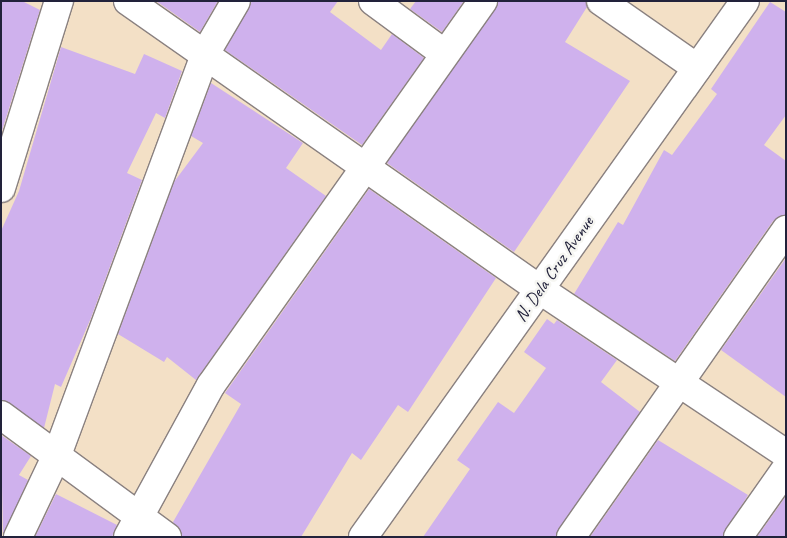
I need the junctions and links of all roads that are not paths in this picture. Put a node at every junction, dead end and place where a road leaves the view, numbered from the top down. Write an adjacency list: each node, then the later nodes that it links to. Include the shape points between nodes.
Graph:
1 (59, 1): 12 (street)
2 (128, 1): 8 (street)
3 (236, 1): 8 (street)
4 (374, 1): 9 (street)
5 (483, 1): 9 (street)
6 (601, 1): 10 (street)
7 (745, 1): 10 (street, N. Dela Cruz Avenue)
8 (205, 54): 11 (street); 18 (street)
9 (446, 54): 11 (street)
10 (697, 68): 14 (street, N. Dela Cruz Avenue)
11 (364, 166): 14 (street); 20 (street, via 210,385)
12 (1, 188)
13 (786, 230): 15 (street)
14 (539, 289): 15 (street); 23 (street, N. Dela Cruz Avenue)
15 (677, 382): 17 (street); 24 (street)
16 (1, 415): 18 (street)
17 (786, 454)
18 (57, 455): 20 (street); 21 (street)
19 (786, 469): 25 (street)
20 (133, 526): 22 (street)
21 (18, 537)
22 (167, 537)
23 (363, 537)
24 (571, 537)
25 (738, 537)

